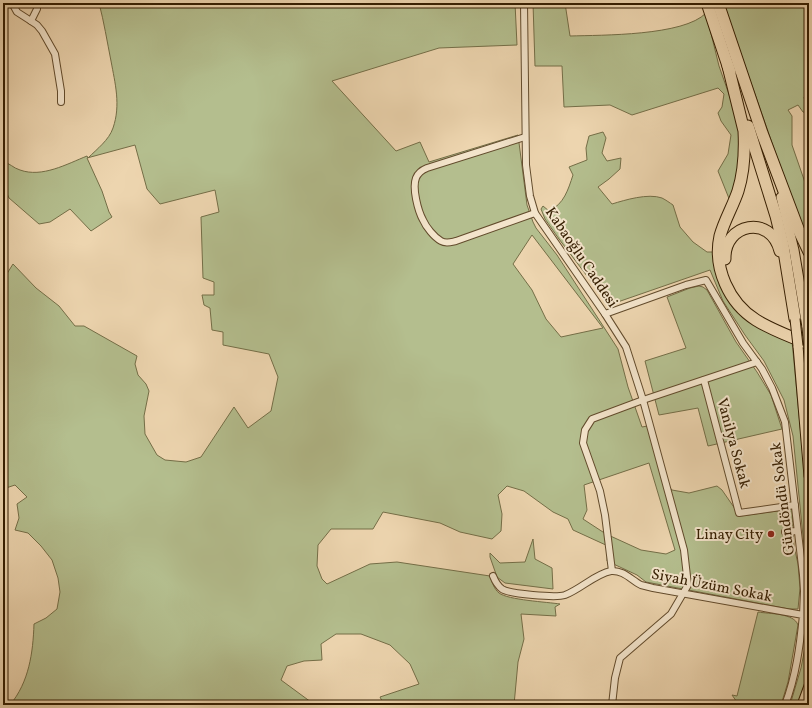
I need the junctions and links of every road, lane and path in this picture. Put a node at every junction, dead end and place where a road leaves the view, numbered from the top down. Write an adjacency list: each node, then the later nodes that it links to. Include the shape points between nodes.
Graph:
1 (11, 3): 6 (street); 7 (street, via 17,12)
2 (37, 3): 7 (street)
3 (524, 3): 11 (street, Kabaoğlu Caddesi)
4 (707, 3): 8 (highway)
5 (718, 3): 10 (highway)
6 (3, 5)
7 (31, 21): 9 (street, via 42,31 55,54)
8 (728, 66): 15 (highway, via 776,216); 17 (highway, via 745,140 740,182 720,236 722,274 731,295 742,310 757,321)
9 (61, 102)
10 (762, 133): 13 (highway); 16 (main road, via 791,233)
11 (525, 137): 12 (street, Kabaoğlu Caddesi, via 528,184); 12 (street, via 420,171 414,186 423,222 434,235 447,243)
12 (535, 213): 14 (street, Kabaoğlu Caddesi)
13 (809, 252)
14 (605, 314): 19 (street, Gündöndü Sokak, via 706,280); 21 (street, Kabaoğlu Caddesi, via 626,347)
15 (795, 320): 16 (highway, via 779,248 774,238 767,231 757,228 745,228 736,233 727,244 725,255 727,272 735,291 759,315 778,325); 22 (main road, bridge)
16 (808, 332): 18 (main road, bridge)
17 (809, 344)
18 (809, 349)
19 (757, 362): 20 (street); 23 (street, Gündöndü Sokak, via 772,388 785,422)
20 (704, 380): 21 (street); 23 (street, Vanilya Sokak, via 739,513)
21 (642, 400): 26 (street, via 592,419 585,430 583,443 600,491); 28 (street, Kabaoğlu Caddesi, via 684,550 688,585)
22 (809, 476)
23 (795, 505): 24 (street, Gündöndü Sokak)
24 (797, 531): 25 (street); 29 (street, Gündöndü Sokak, via 803,575)
25 (785, 532)
26 (612, 571): 27 (street, via 564,595 553,596 505,591 498,586); 28 (street, Siyah Üzüm Sokak, via 620,572 642,585)
27 (493, 576)
28 (683, 594): 29 (street, Siyah Üzüm Sokak); 31 (street, Kabaoğlu Caddesi, via 671,614 620,658)
29 (803, 616): 32 (street, via 797,667)
30 (809, 686): 33 (main road)
31 (612, 705)
32 (785, 705)
33 (802, 705)

